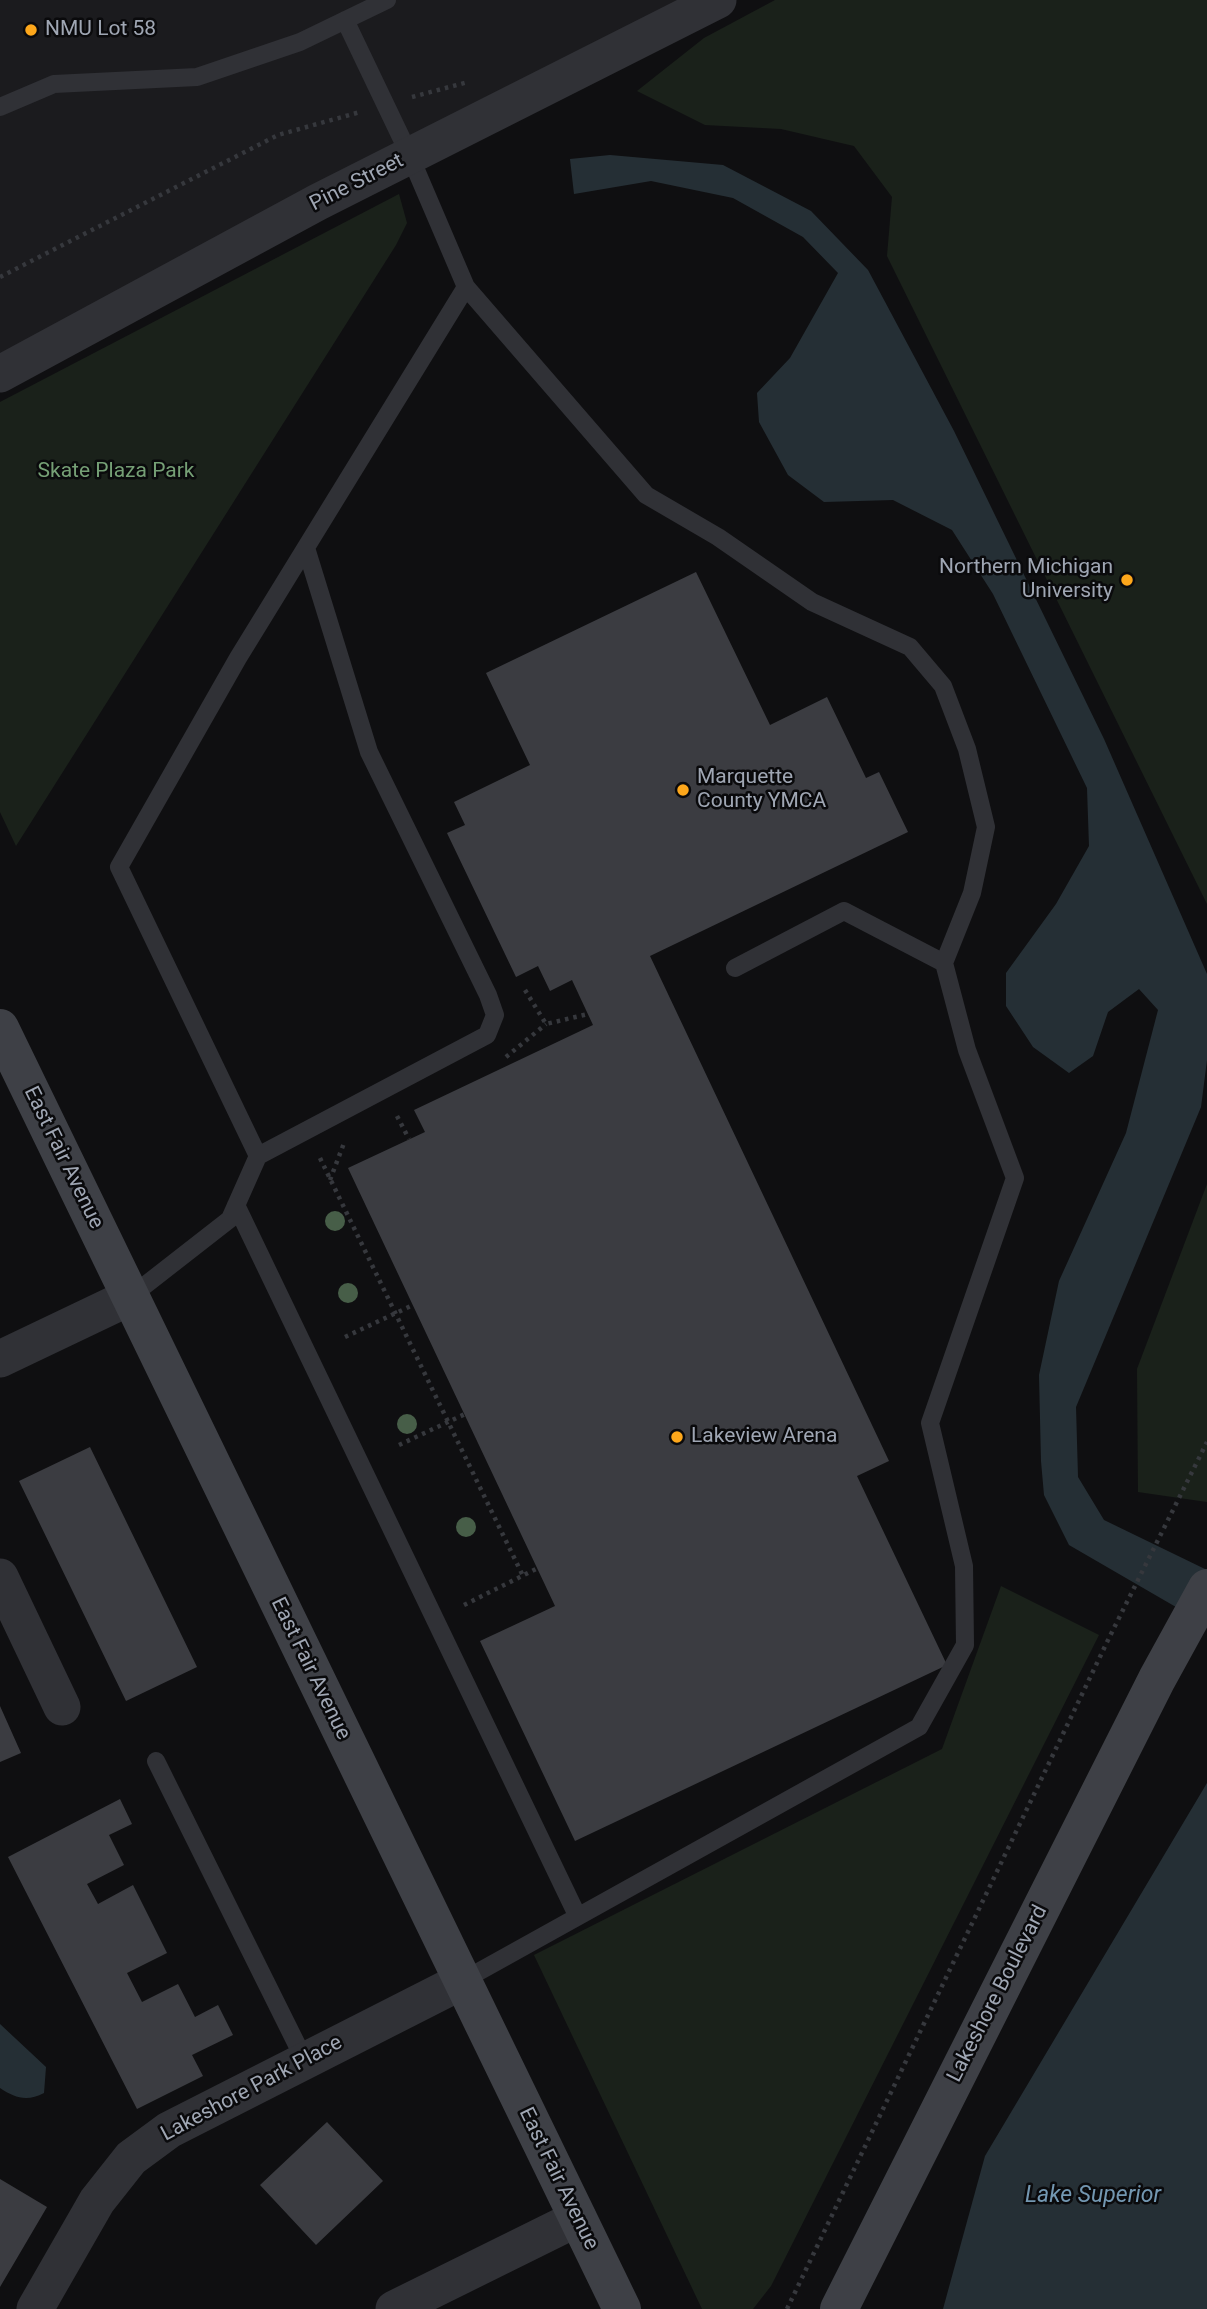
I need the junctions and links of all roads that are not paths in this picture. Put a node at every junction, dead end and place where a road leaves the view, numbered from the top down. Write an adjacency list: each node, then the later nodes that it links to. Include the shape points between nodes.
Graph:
1 (387, 0): 3 (lane)
2 (718, 0): 5 (street, Pine Street)
3 (345, 20): 4 (lane, via 300,42 197,77 54,84); 5 (lane)
4 (0, 107)
5 (411, 156): 6 (lane); 7 (street, Pine Street)
6 (466, 287): 8 (lane); 9 (lane, via 646,495 718,537 812,602 910,647 943,686 967,749 986,827 972,893)
7 (0, 374)
8 (306, 548): 12 (lane, via 119,867); 12 (lane, via 369,752 495,1015 487,1035)
9 (944, 963): 10 (lane, via 844,911); 20 (lane, via 967,1050 1015,1178 930,1423 964,1566 965,1645 919,1727)
10 (735, 968)
11 (0, 1028): 14 (street, East Fair Avenue)
12 (258, 1156): 13 (lane)
13 (236, 1205): 14 (lane, via 230,1219); 20 (lane)
14 (130, 1297): 15 (street); 21 (street, East Fair Avenue)
15 (0, 1359)
16 (1207, 1588): 27 (street, Lakeshore Boulevard)
17 (3, 1593): 18 (street)
18 (62, 1707)
19 (156, 1761): 22 (lane)
20 (577, 1915): 21 (lane)
21 (462, 1981): 22 (street, Lakeshore Park Place); 23 (street, East Fair Avenue)
22 (305, 2061): 24 (street, Lakeshore Park Place, via 169,2130 131,2158 97,2201)
23 (578, 2218): 25 (street); 26 (street, East Fair Avenue)
24 (35, 2309)
25 (394, 2309)
26 (622, 2309)
27 (839, 2309)

